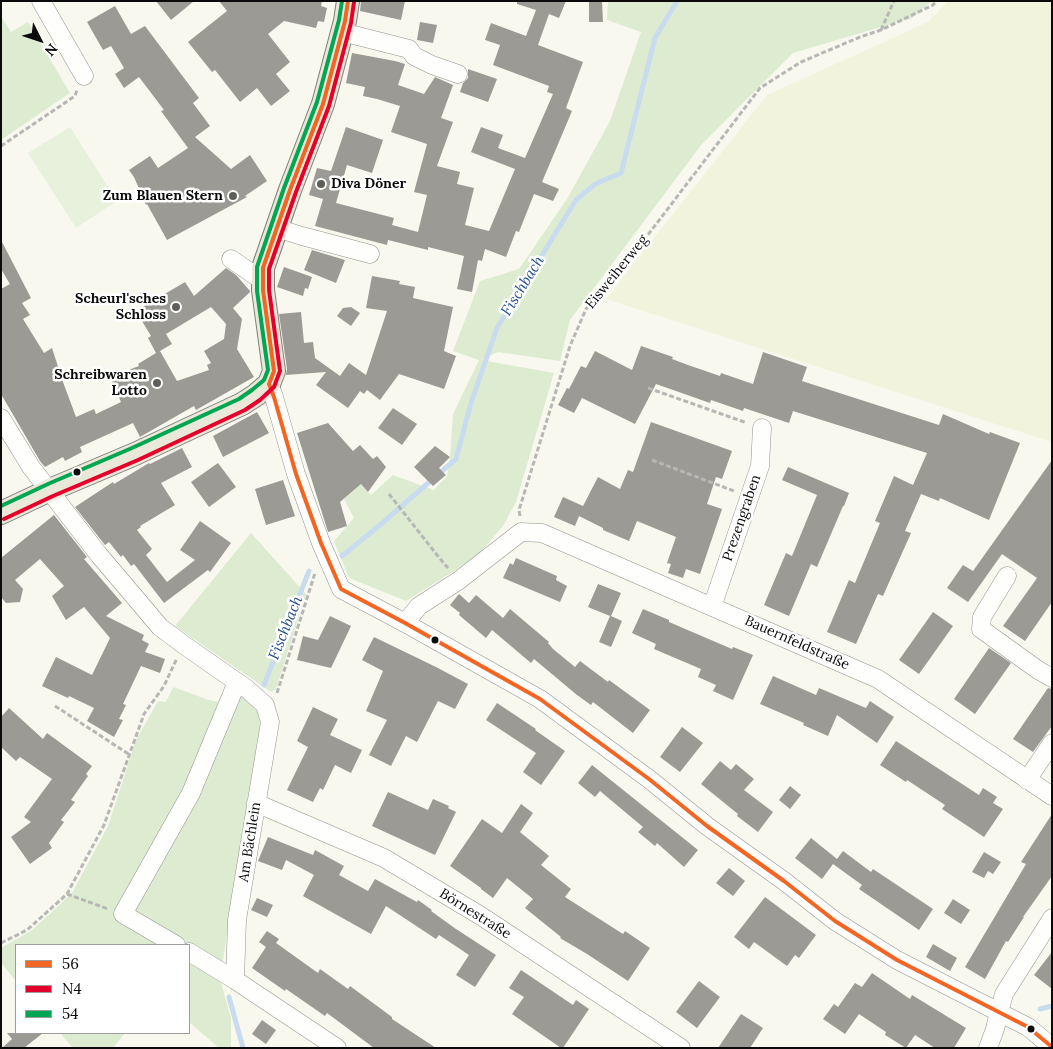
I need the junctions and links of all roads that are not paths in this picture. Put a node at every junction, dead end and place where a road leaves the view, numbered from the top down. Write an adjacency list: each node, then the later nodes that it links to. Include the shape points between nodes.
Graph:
1 (41, 1): 5 (street)
2 (348, 1): 3 (main road)
3 (342, 32): 4 (street, via 409,48 414,56); 6 (main road, via 323,104)
4 (458, 74)
5 (84, 76)
6 (276, 228): 7 (street); 9 (main road, via 263,268)
7 (370, 254)
8 (231, 260): 9 (street)
9 (263, 281): 10 (main road, via 274,371)
10 (269, 384): 13 (main road, via 242,404); 17 (street, via 296,474 342,589)
11 (1, 418): 13 (street, via 31,468)
12 (762, 428): 16 (street, Prezengraben, via 760,466)
13 (50, 490): 14 (main road); 19 (street, via 160,627)
14 (1, 514)
15 (1007, 576): 18 (street, via 982,618 981,629)
16 (712, 606): 17 (street, Bauernfeldstraße, via 542,533 521,532 458,581 419,606); 21 (street, Bauernfeldstraße, via 878,679)
17 (406, 624): 28 (street, via 540,699 834,921 897,960)
18 (1052, 678)
19 (237, 682): 23 (street, Am Bächlein, via 265,705 270,722); 25 (street, via 191,793 122,914)
20 (1052, 743): 21 (street)
21 (1027, 780): 22 (street, Bauernfeldstraße)
22 (1052, 796)
23 (256, 803): 27 (street, Am Bächlein, via 237,920); 31 (street, Börnestraße, via 384,858 482,916)
24 (1052, 918): 28 (street, via 1004,994)
25 (174, 944)
26 (190, 953): 27 (street)
27 (235, 980): 30 (street)
28 (999, 1012): 29 (street, via 1028,1027); 32 (street)
29 (1052, 1047)
30 (337, 1048)
31 (681, 1048)
32 (988, 1048)

